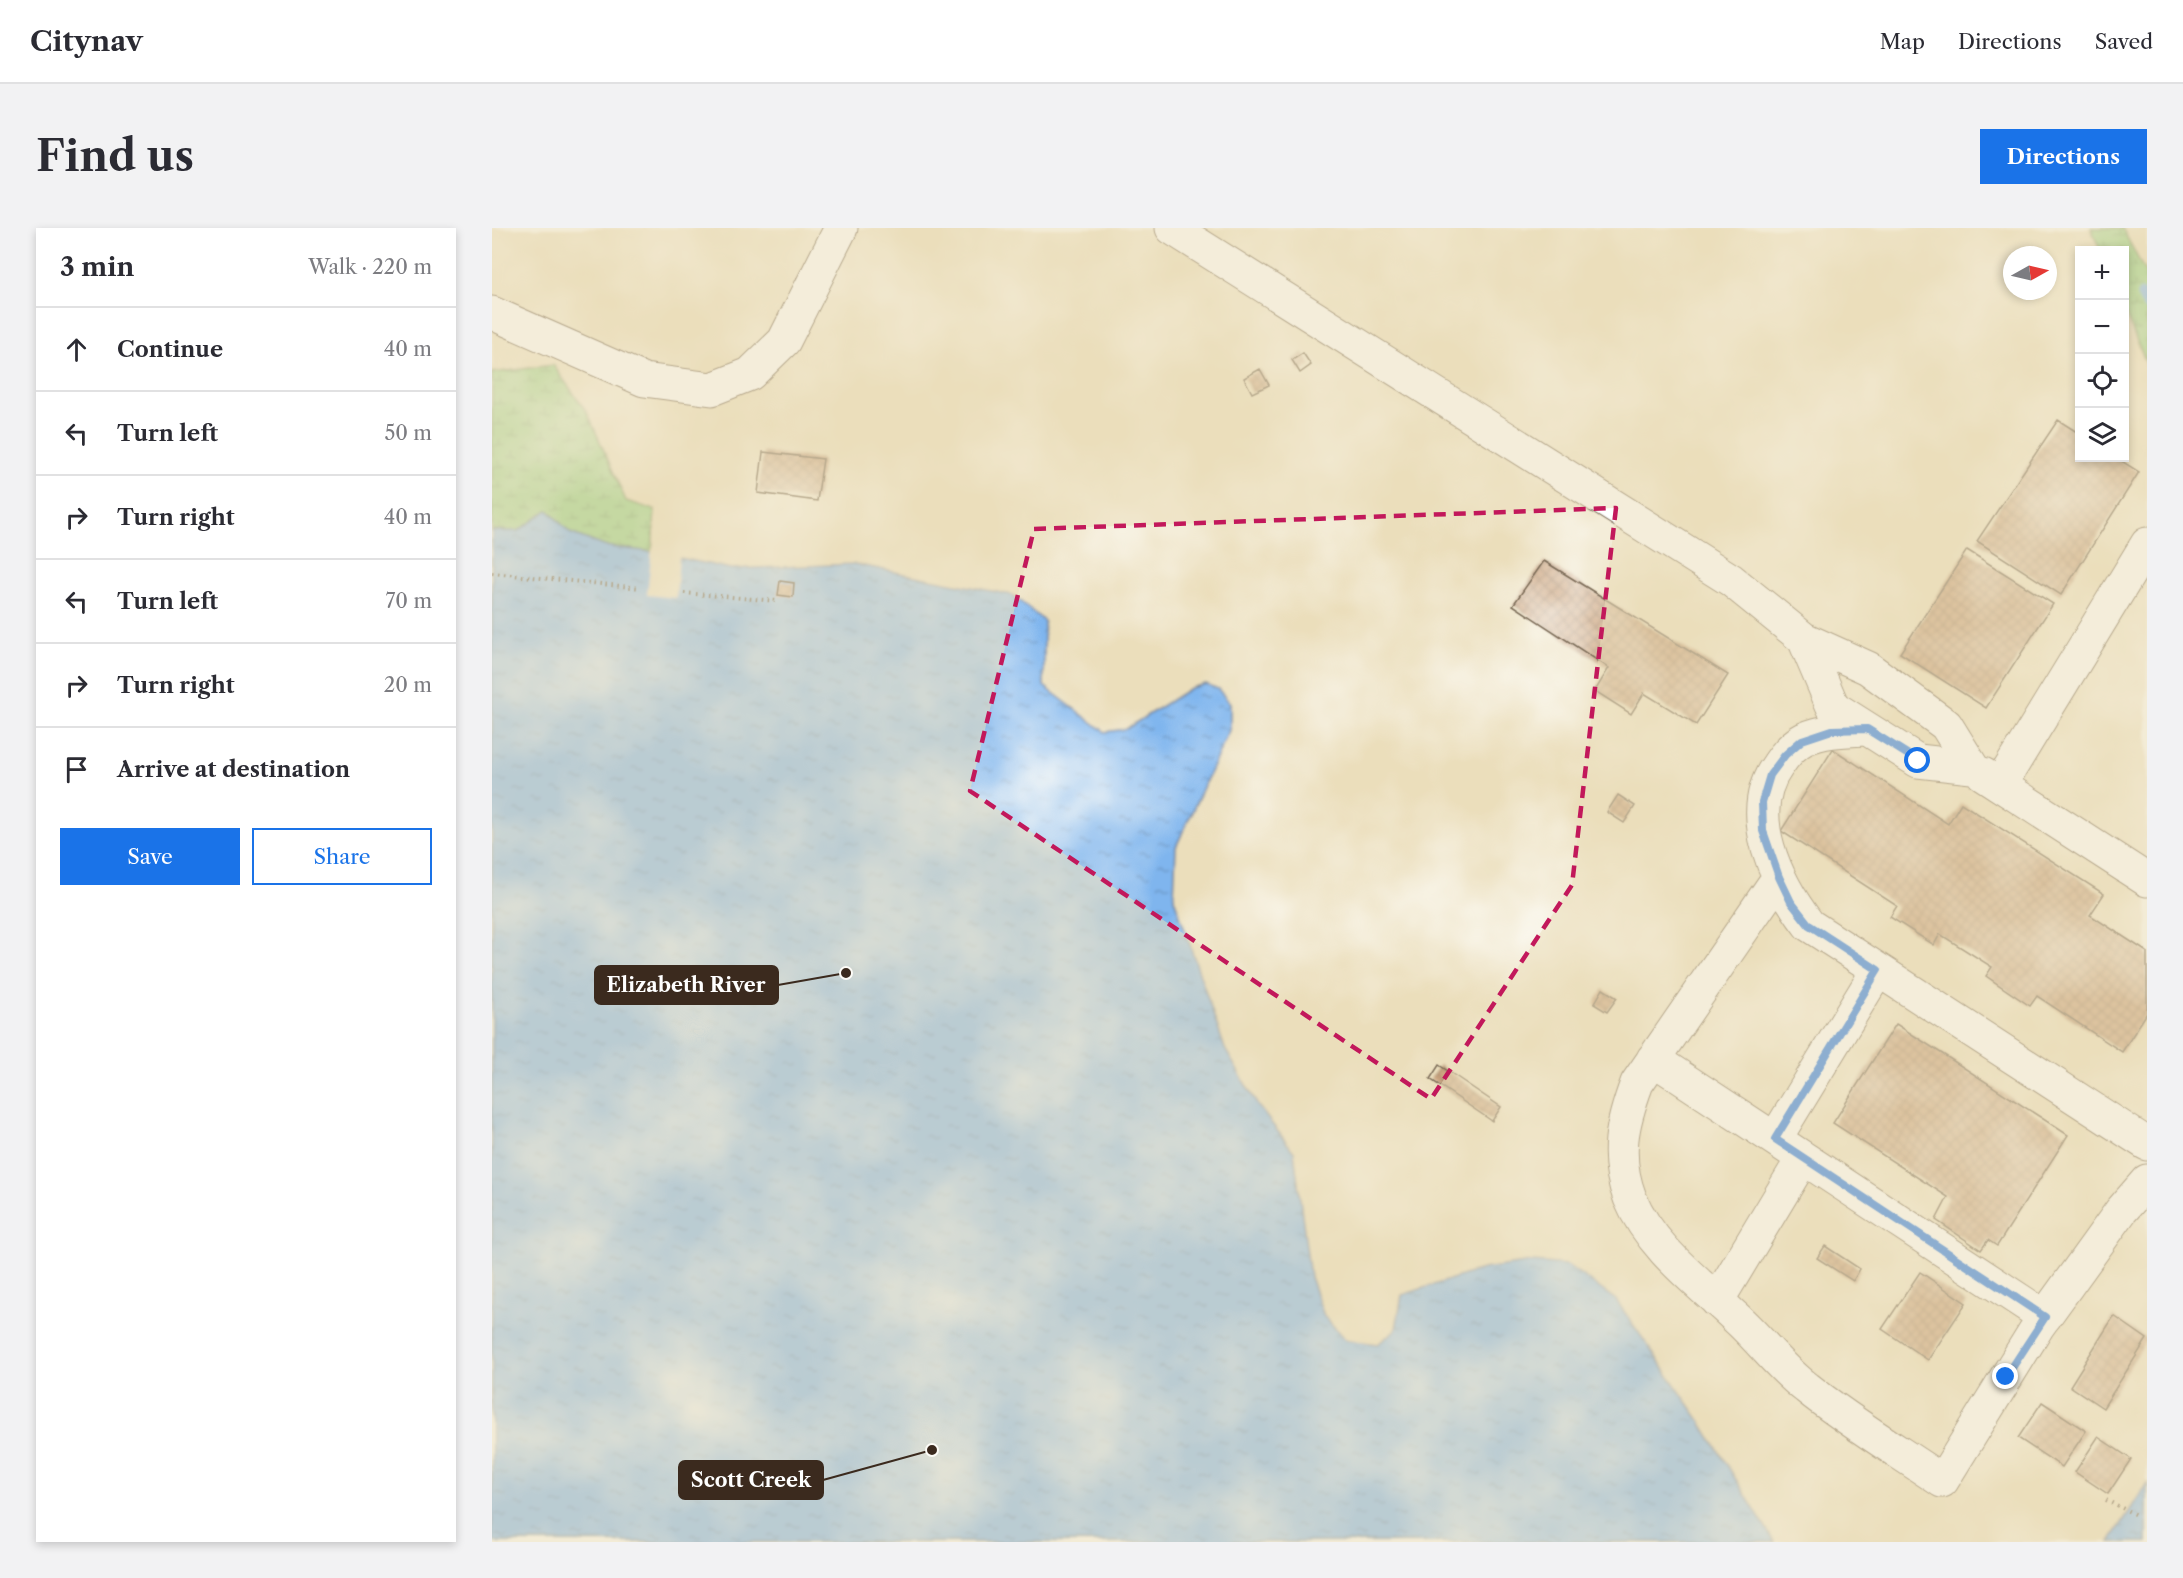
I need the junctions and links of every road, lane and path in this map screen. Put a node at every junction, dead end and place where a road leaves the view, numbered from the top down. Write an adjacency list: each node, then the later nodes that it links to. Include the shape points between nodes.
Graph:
1 (841, 228): 3 (lane, via 784,341 750,374 712,389 644,380)
2 (1172, 228): 9 (lane, via 1731,580)
3 (492, 313)
4 (2147, 544): 12 (lane)
5 (492, 573): 6 (path)
6 (641, 588)
7 (684, 593): 8 (path)
8 (777, 601)
9 (1804, 639): 10 (lane, via 1833,707); 11 (lane, via 1868,668 1946,725)
10 (1867, 729): 11 (lane, via 1918,761); 13 (lane, via 1832,730 1802,740 1770,775 1762,802 1763,831)
11 (1972, 767): 12 (lane)
12 (2000, 785): 14 (lane)
13 (1779, 877): 15 (lane, via 1791,902 1809,925); 16 (lane)
14 (2147, 880)
15 (1878, 970): 17 (lane); 18 (lane)
16 (1653, 1059): 17 (lane); 21 (lane, via 1637,1083 1621,1134 1629,1196 1640,1220 1663,1248)
17 (1775, 1139): 19 (lane)
18 (2147, 1144)
19 (1803, 1158): 21 (lane); 22 (lane)
20 (2147, 1181): 22 (lane)
21 (1717, 1301): 22 (lane, via 1805,1387 1942,1481)
22 (2045, 1317)
23 (2106, 1500): 24 (path)
24 (2136, 1515)

